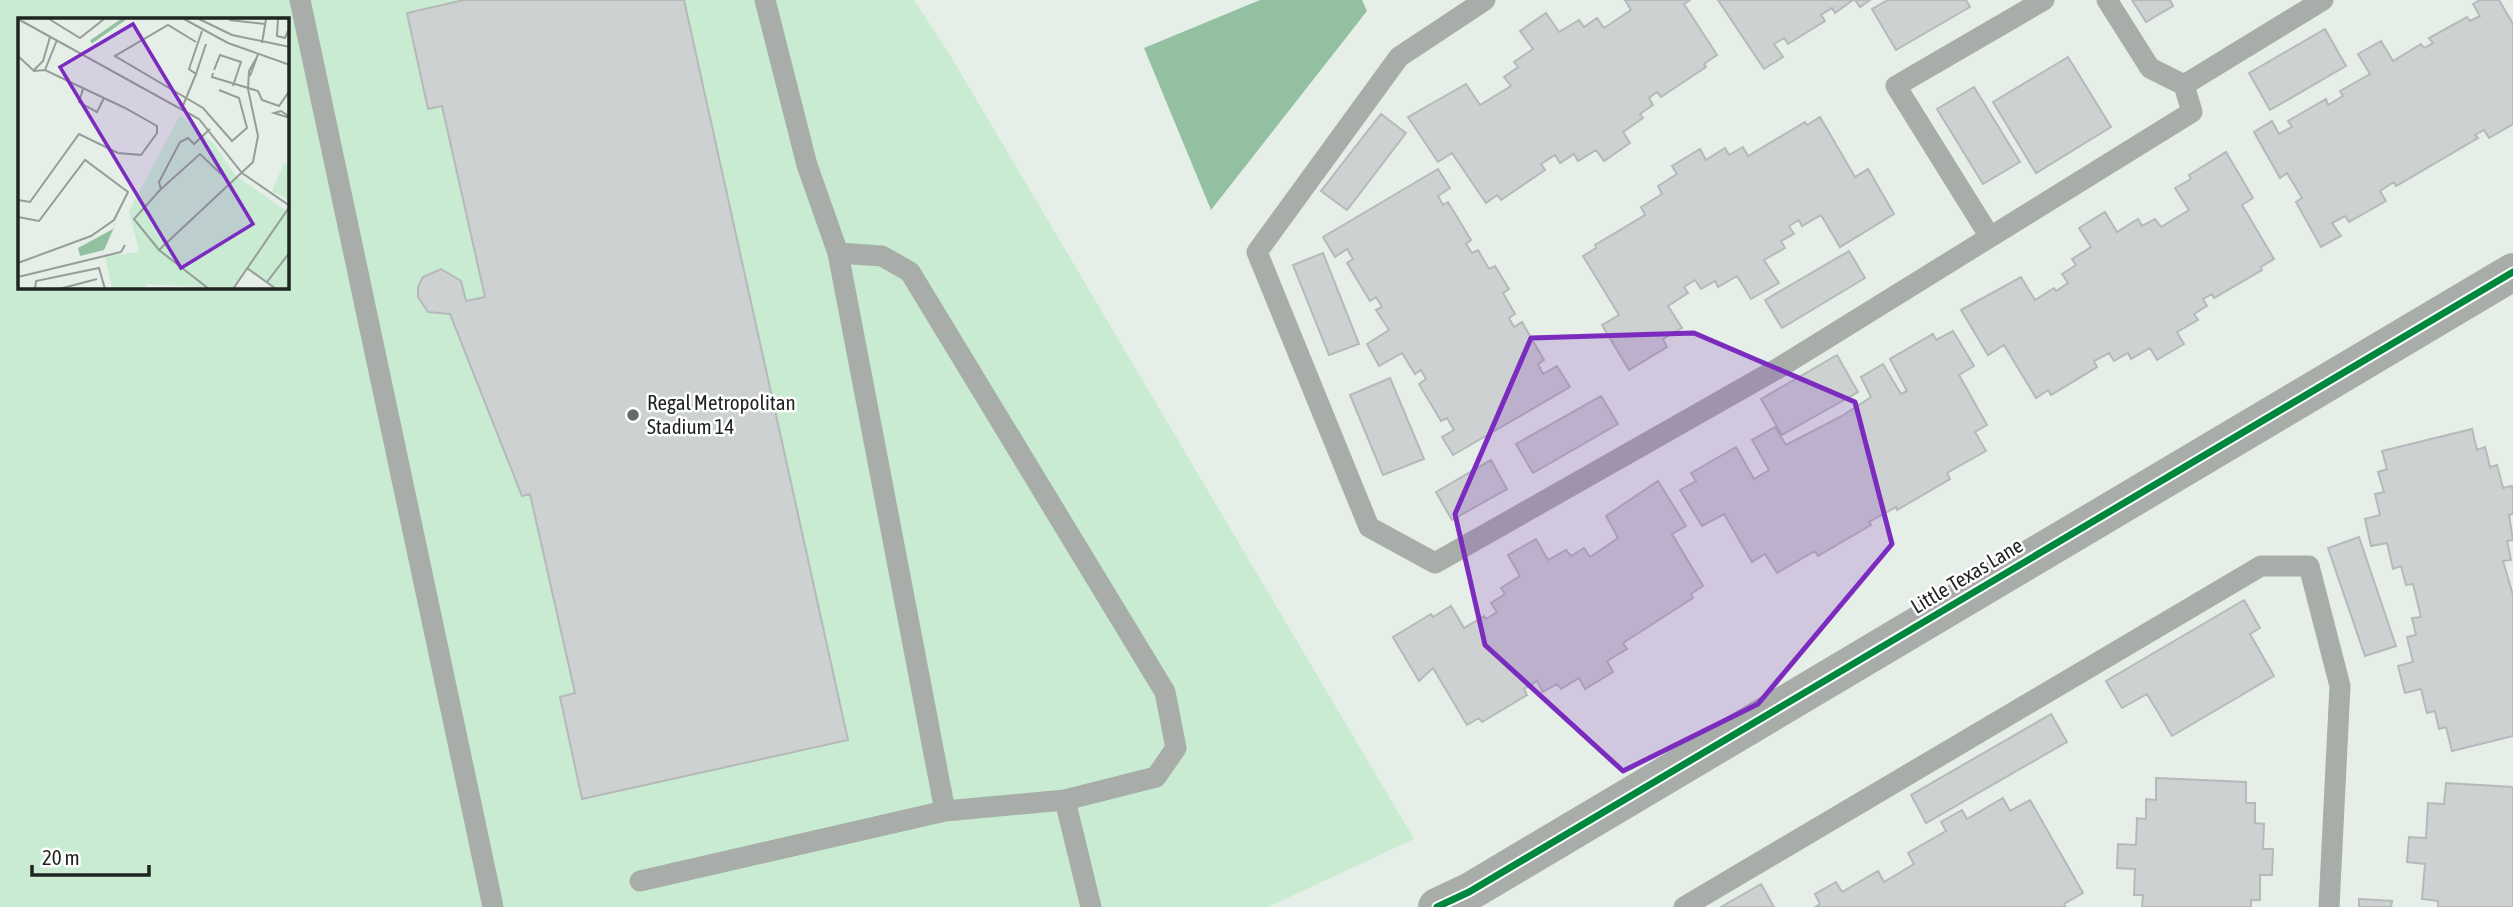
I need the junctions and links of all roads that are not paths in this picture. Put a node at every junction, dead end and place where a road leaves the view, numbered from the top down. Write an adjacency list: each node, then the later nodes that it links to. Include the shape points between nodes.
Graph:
1 (300, 0): 15 (lane)
2 (765, 0): 9 (lane, via 807,165)
3 (1485, 0): 8 (lane, via 1399,57 1257,252 1369,527 1435,563 1777,369)
4 (2044, 0): 8 (lane, via 1896,86)
5 (2106, 0): 7 (lane, via 2150,68)
6 (2323, 0): 7 (lane)
7 (2184, 85): 8 (lane, via 2192,112)
8 (1990, 237)
9 (838, 253): 11 (lane, via 883,256 910,272 1165,692 1176,748 1156,777); 12 (lane)
10 (2513, 272): 14 (street, Little Texas Lane)
11 (1065, 800): 12 (lane); 16 (lane)
12 (944, 811): 13 (lane)
13 (640, 881)
14 (1461, 902)
15 (493, 907)
16 (1091, 907)
17 (1684, 907): 18 (lane, via 2260,566 2309,566 2340,686)
18 (2329, 907)

